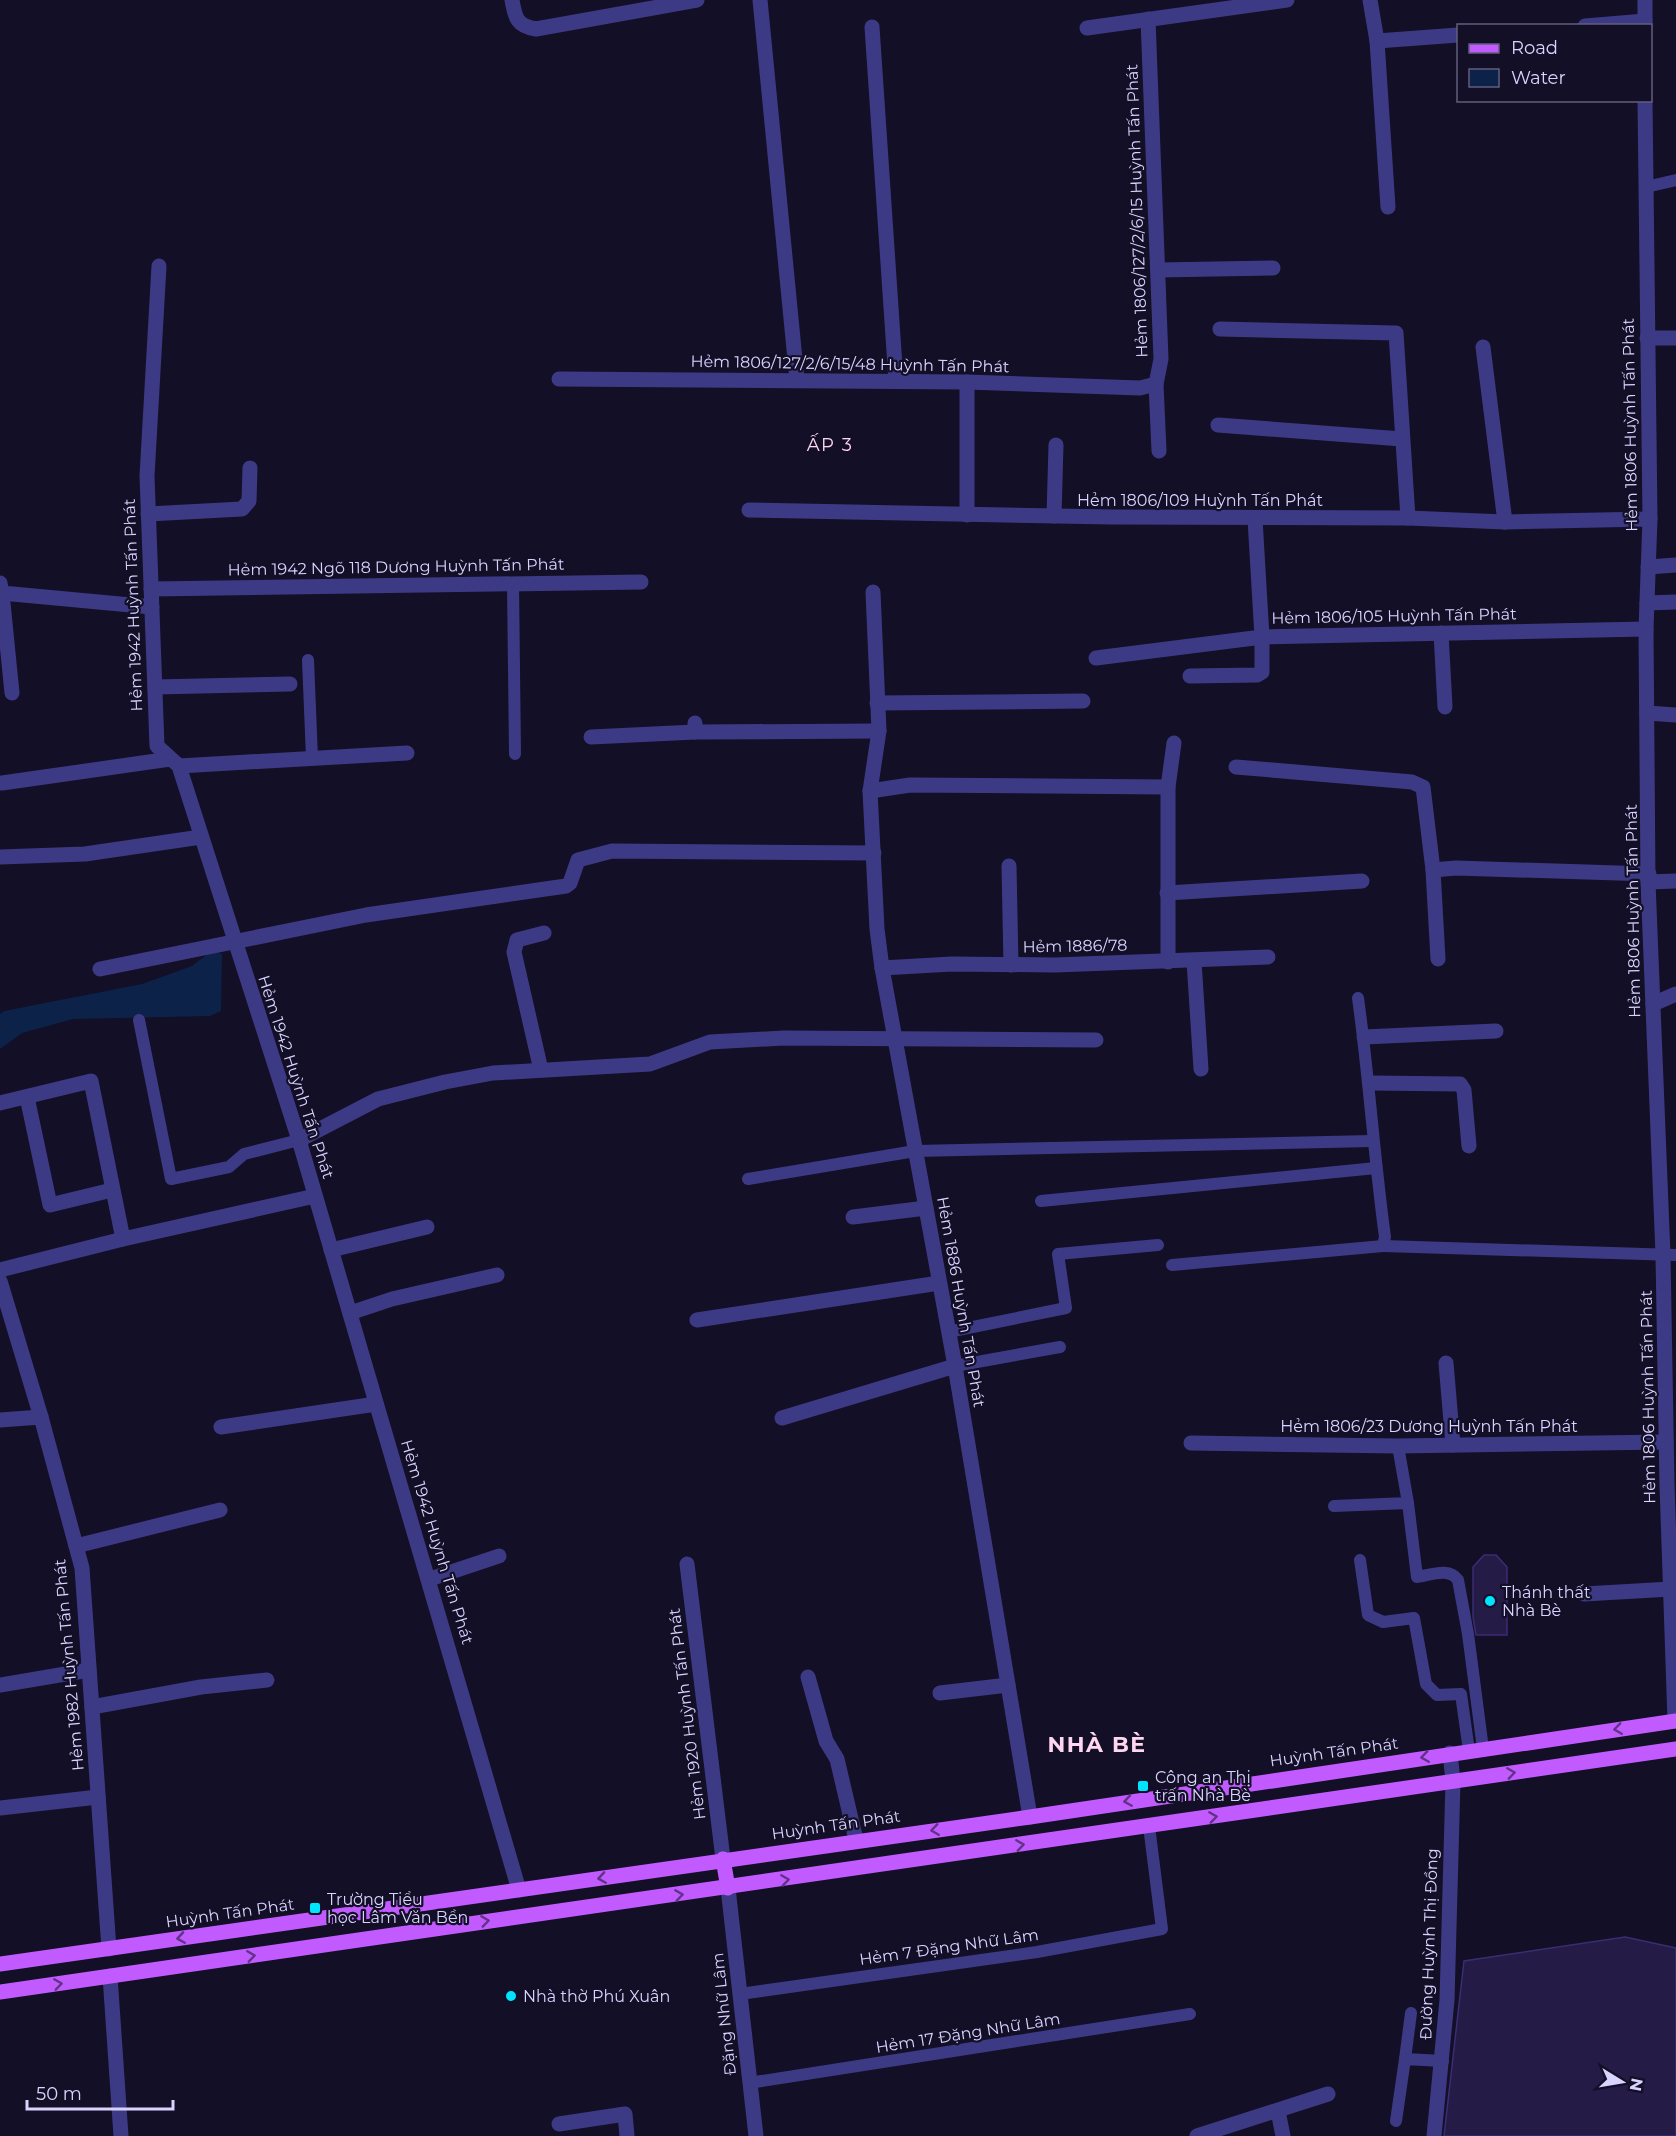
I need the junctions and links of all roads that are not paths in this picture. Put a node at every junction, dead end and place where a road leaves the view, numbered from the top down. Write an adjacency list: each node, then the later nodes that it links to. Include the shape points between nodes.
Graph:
1 (512, 0): 7 (street, via 516,20 523,27 536,29)
2 (697, 0): 7 (street)
3 (760, 0): 27 (street)
4 (1287, 0): 8 (street)
5 (1370, 0): 14 (street)
6 (1645, 0): 9 (street)
7 (664, 3)
8 (1148, 19): 12 (street); 21 (street, Hẻm 1806/127/2/6/15 Huỳnh Tấn Phát)
9 (1645, 23): 10 (street)
10 (1625, 24)
11 (872, 27): 28 (street)
12 (1087, 28)
13 (1457, 35): 14 (street)
14 (1377, 41): 18 (street)
15 (1645, 102): 17 (street, Hẻm 1806 Huỳnh Tấn Phát)
16 (1676, 180): 17 (lane)
17 (1646, 187): 23 (street, Hẻm 1806 Huỳnh Tấn Phát)
18 (1388, 207)
19 (159, 266): 37 (street, Hẻm 1942 Huỳnh Tấn Phát)
20 (1273, 268): 21 (street)
21 (1158, 270): 30 (street, Hẻm 1806/127/2/6/15 Huỳnh Tấn Phát, via 1161,358)
22 (1220, 329): 32 (street, via 1396,333)
23 (1647, 338): 24 (street); 42 (street, Hẻm 1806 Huỳnh Tấn Phát)
24 (1676, 338)
25 (1483, 347): 43 (street)
26 (559, 379): 27 (street, Hẻm 1806/127/2/6/15/48 Huỳnh Tấn Phát)
27 (797, 380): 28 (street, Hẻm 1806/127/2/6/15/48 Huỳnh Tấn Phát)
28 (896, 381): 29 (street, Hẻm 1806/127/2/6/15/48 Huỳnh Tấn Phát)
29 (967, 382): 30 (street, Hẻm 1806/127/2/6/15/48 Huỳnh Tấn Phát, via 1140,388); 38 (street)
30 (1156, 384): 34 (street, Hẻm 1806/127/2/6/15 Huỳnh Tấn Phát)
31 (1218, 425): 32 (street)
32 (1402, 439): 40 (street)
33 (1056, 445): 39 (street)
34 (1159, 451)
35 (250, 468): 37 (street, via 249,501 243,509)
36 (749, 510): 38 (street, Hẻm 1806/109 Huỳnh Tấn Phát)
37 (148, 514): 49 (street, Hẻm 1942 Huỳnh Tấn Phát)
38 (967, 514): 39 (street, Hẻm 1806/109 Huỳnh Tấn Phát)
39 (1054, 516): 41 (street, Hẻm 1806/109 Huỳnh Tấn Phát)
40 (1408, 518): 41 (street, Hẻm 1806/109 Huỳnh Tấn Phát); 43 (street, Hẻm 1806/109 Huỳnh Tấn Phát)
41 (1255, 519): 56 (street, Hẻm 1806/105 Huỳnh Tấn Phát)
42 (1650, 519): 43 (street, Hẻm 1806/109 Huỳnh Tấn Phát); 45 (street, Hẻm 1806 Huỳnh Tấn Phát)
43 (1504, 522)
44 (1676, 565): 45 (street)
45 (1648, 567): 52 (street, Hẻm 1806 Huỳnh Tấn Phát)
46 (641, 582): 47 (street, Hẻm 1942 Ngõ 118 Dương Huỳnh Tấn Phát)
47 (513, 584): 49 (street, Hẻm 1942 Ngõ 118 Dương Huỳnh Tấn Phát); 72 (lane)
48 (1, 588): 53 (street); 62 (street)
49 (151, 589): 53 (street, Hẻm 1942 Huỳnh Tấn Phát)
50 (873, 592): 64 (street, Hẻm 1886 Huỳnh Tấn Phát)
51 (1676, 602): 52 (street)
52 (1647, 603): 54 (street, Hẻm 1806 Huỳnh Tấn Phát)
53 (152, 607): 61 (street, Hẻm 1942 Huỳnh Tấn Phát)
54 (1646, 629): 55 (street, Hẻm 1806/105 Huỳnh Tấn Phát); 66 (street, Hẻm 1806 Huỳnh Tấn Phát)
55 (1441, 633): 56 (street, Hẻm 1806/105 Huỳnh Tấn Phát); 65 (street)
56 (1262, 637): 57 (street); 59 (street, via 1262,672 1257,675)
57 (1096, 658)
58 (308, 660): 73 (lane)
59 (1190, 676)
60 (290, 684): 61 (street)
61 (155, 687): 74 (street, Hẻm 1942 Huỳnh Tấn Phát, via 157,746)
62 (12, 693)
63 (1083, 701): 64 (street)
64 (877, 703): 68 (street, Hẻm 1886 Huỳnh Tấn Phát)
65 (1445, 707)
66 (1647, 713): 67 (street); 84 (street, Hẻm 1806 Huỳnh Tấn Phát)
67 (1676, 715)
68 (879, 731): 69 (street, via 695,728); 78 (street, Hẻm 1886 Huỳnh Tấn Phát)
69 (591, 738)
70 (1174, 743): 77 (street)
71 (407, 753): 73 (street)
72 (515, 754)
73 (312, 758): 74 (street)
74 (174, 763): 76 (street); 79 (street, Hẻm 1942 Huỳnh Tấn Phát)
75 (1236, 767): 83 (street, via 1420,784 1425,792)
76 (2, 783)
77 (1168, 787): 78 (street, via 910,785); 87 (street)
78 (870, 791): 80 (street, Hẻm 1886 Huỳnh Tấn Phát)
79 (201, 837): 81 (street, via 85,854); 89 (street, Hẻm 1942 Huỳnh Tấn Phát)
80 (874, 853): 89 (street, via 612,851 578,860 566,886 366,915); 95 (street, Hẻm 1886 Huỳnh Tấn Phát)
81 (0, 857)
82 (1009, 866): 94 (street)
83 (1433, 870): 84 (street); 91 (street)
84 (1648, 878): 86 (street); 99 (street, Hẻm 1806 Huỳnh Tấn Phát)
85 (1362, 881): 87 (street)
86 (1676, 881)
87 (1167, 893): 93 (street)
88 (544, 933): 106 (street, via 517,940 514,952)
89 (234, 942): 96 (street); 110 (street, Hẻm 1942 Huỳnh Tấn Phát)
90 (1268, 957): 92 (street, Hẻm 1886/78)
91 (1438, 959)
92 (1194, 961): 93 (street, Hẻm 1886/78); 105 (street)
93 (1168, 962): 94 (street, Hẻm 1886/78)
94 (1011, 965): 95 (street, Hẻm 1886/78)
95 (882, 968): 104 (street, Hẻm 1886 Huỳnh Tấn Phát)
96 (100, 969)
97 (1676, 994): 99 (street)
98 (1358, 998): 102 (lane)
99 (1653, 1004): 126 (street, Hẻm 1806 Huỳnh Tấn Phát)
100 (139, 1020): 110 (lane, via 171,1179 229,1167 244,1154)
101 (1496, 1031): 102 (street)
102 (1364, 1037): 107 (lane)
103 (1096, 1040): 104 (street)
104 (895, 1041): 106 (street, via 784,1038 710,1042 650,1064); 113 (street, Hẻm 1886 Huỳnh Tấn Phát)
105 (1201, 1069)
106 (541, 1070): 110 (street, via 494,1073 378,1099)
107 (1370, 1083): 111 (lane); 112 (street, via 1460,1084 1464,1090)
108 (27, 1097): 109 (street); 116 (street, via 50,1205); 116 (street, via 91,1081)
109 (0, 1103)
110 (299, 1140): 117 (street, Hẻm 1942 Huỳnh Tấn Phát)
111 (1372, 1141): 113 (lane); 114 (lane)
112 (1469, 1146)
113 (915, 1151): 115 (lane); 119 (street, Hẻm 1886 Huỳnh Tấn Phát)
114 (1376, 1168): 118 (lane); 124 (lane)
115 (748, 1179)
116 (112, 1190): 122 (street)
117 (315, 1196): 122 (street); 125 (street, Hẻm 1942 Huỳnh Tấn Phát)
118 (1041, 1201)
119 (926, 1208): 120 (street); 131 (street, Hẻm 1886 Huỳnh Tấn Phát)
120 (853, 1217)
121 (427, 1227): 125 (street)
122 (123, 1239): 128 (street)
123 (1158, 1245): 135 (lane, via 1058,1254 1066,1308)
124 (1383, 1246): 126 (lane); 127 (lane)
125 (331, 1250): 133 (street, Hẻm 1942 Huỳnh Tấn Phát)
126 (1670, 1255): 132 (street, Hẻm 1806 Huỳnh Tấn Phát)
127 (1172, 1265)
128 (0, 1270)
129 (497, 1275): 133 (street, via 392,1299)
130 (0, 1281): 141 (street, Hẻm 1982 Huỳnh Tấn Phát)
131 (939, 1283): 134 (street); 135 (street, Hẻm 1886 Huỳnh Tấn Phát)
132 (1670, 1310): 139 (street, Hẻm 1806 Huỳnh Tấn Phát)
133 (350, 1313): 140 (street, Hẻm 1942 Huỳnh Tấn Phát)
134 (698, 1320)
135 (948, 1332): 138 (street, Hẻm 1886 Huỳnh Tấn Phát)
136 (1060, 1347): 138 (lane)
137 (1446, 1363): 147 (street)
138 (955, 1366): 142 (street); 163 (street, Hẻm 1886 Huỳnh Tấn Phát)
139 (1671, 1402): 145 (street, Hẻm 1806 Huỳnh Tấn Phát)
140 (376, 1404): 144 (street); 156 (street, Hẻm 1942 Huỳnh Tấn Phát)
141 (41, 1417): 143 (street); 152 (street, Hẻm 1982 Huỳnh Tấn Phát)
142 (782, 1418)
143 (0, 1420)
144 (221, 1427)
145 (1666, 1442): 147 (street, Hẻm 1806/23 Dương Huỳnh Tấn Phát); 157 (street, Hẻm 1806 Huỳnh Tấn Phát)
146 (1191, 1443): 148 (street, Hẻm 1806/23 Dương Huỳnh Tấn Phát)
147 (1453, 1445): 148 (street, Hẻm 1806/23 Dương Huỳnh Tấn Phát)
148 (1398, 1446): 149 (lane)
149 (1408, 1503): 150 (lane); 168 (lane, via 1417,1577 1446,1572 1458,1580 1468,1634)
150 (1334, 1506)
151 (220, 1510): 152 (street)
152 (76, 1546): 159 (street, Hẻm 1982 Huỳnh Tấn Phát)
153 (499, 1556): 156 (street)
154 (1360, 1560): 168 (lane, via 1368,1615 1383,1622 1414,1618 1426,1684 1437,1695 1461,1694)
155 (687, 1564): 176 (street, Hẻm 1920 Huỳnh Tấn Phát)
156 (430, 1579): 178 (street, Hẻm 1942 Huỳnh Tấn Phát)
157 (1671, 1589): 158 (street); 166 (street, Hẻm 1806 Huỳnh Tấn Phát)
158 (1584, 1594)
159 (89, 1670): 162 (street); 165 (street, Hẻm 1982 Huỳnh Tấn Phát)
160 (808, 1677): 175 (street, via 826,1741 837,1759)
161 (267, 1680): 165 (street, via 201,1687)
162 (0, 1685)
163 (1008, 1685): 164 (street); 173 (street, Hẻm 1886 Huỳnh Tấn Phát)
164 (940, 1693)
165 (92, 1707): 171 (street, Hẻm 1982 Huỳnh Tấn Phát)
166 (1676, 1721): 168 (main road, Huỳnh Tấn Phát, one-way to 168)
167 (1676, 1749): 170 (main road, one-way to 167)
168 (1476, 1750): 169 (main road, Huỳnh Tấn Phát)
169 (1450, 1753): 170 (street, Đường Huỳnh Thị Đồng); 173 (main road, Huỳnh Tấn Phát, one-way to 173)
170 (1453, 1781): 174 (main road, one-way to 170); 187 (street, Đường Huỳnh Thị Đồng)
171 (98, 1797): 172 (street); 179 (street, Hẻm 1982 Huỳnh Tấn Phát)
172 (0, 1808)
173 (1030, 1817): 175 (main road, Huỳnh Tấn Phát, one-way to 175)
174 (1149, 1826): 177 (main road, one-way to 174); 183 (lane, Hẻm 7 Đặng Nhữ Lâm, via 1162,1929 1037,1952)
175 (856, 1840): 176 (main road, Huỳnh Tấn Phát)
176 (723, 1859): 177 (main road); 178 (main road, Huỳnh Tấn Phát, one-way to 178)
177 (728, 1888): 181 (main road, one-way to 177); 183 (street, Đặng Nhữ Lâm)
178 (519, 1890): 179 (main road, Huỳnh Tấn Phát, one-way to 179)
179 (109, 1949): 180 (main road, Huỳnh Tấn Phát)
180 (0, 1964)
181 (110, 1976): 182 (main road, one-way to 181); 193 (street)
182 (0, 1992)
183 (740, 1994): 188 (street, Đặng Nhữ Lâm)
184 (1411, 2013): 186 (lane)
185 (1190, 2014): 188 (lane, Hẻm 17 Đặng Nhữ Lâm)
186 (1405, 2059): 187 (lane); 191 (lane)
187 (1443, 2061): 198 (street, Đường Huỳnh Thị Đồng)
188 (749, 2083): 195 (street, Đặng Nhữ Lâm)
189 (1328, 2094): 190 (street)
190 (1278, 2111): 196 (street); 197 (street)
191 (1396, 2121)
192 (559, 2124): 194 (street, via 625,2114)
193 (121, 2136)
194 (627, 2136)
195 (756, 2136)
196 (1197, 2136)
197 (1283, 2136)
198 (1434, 2136)

